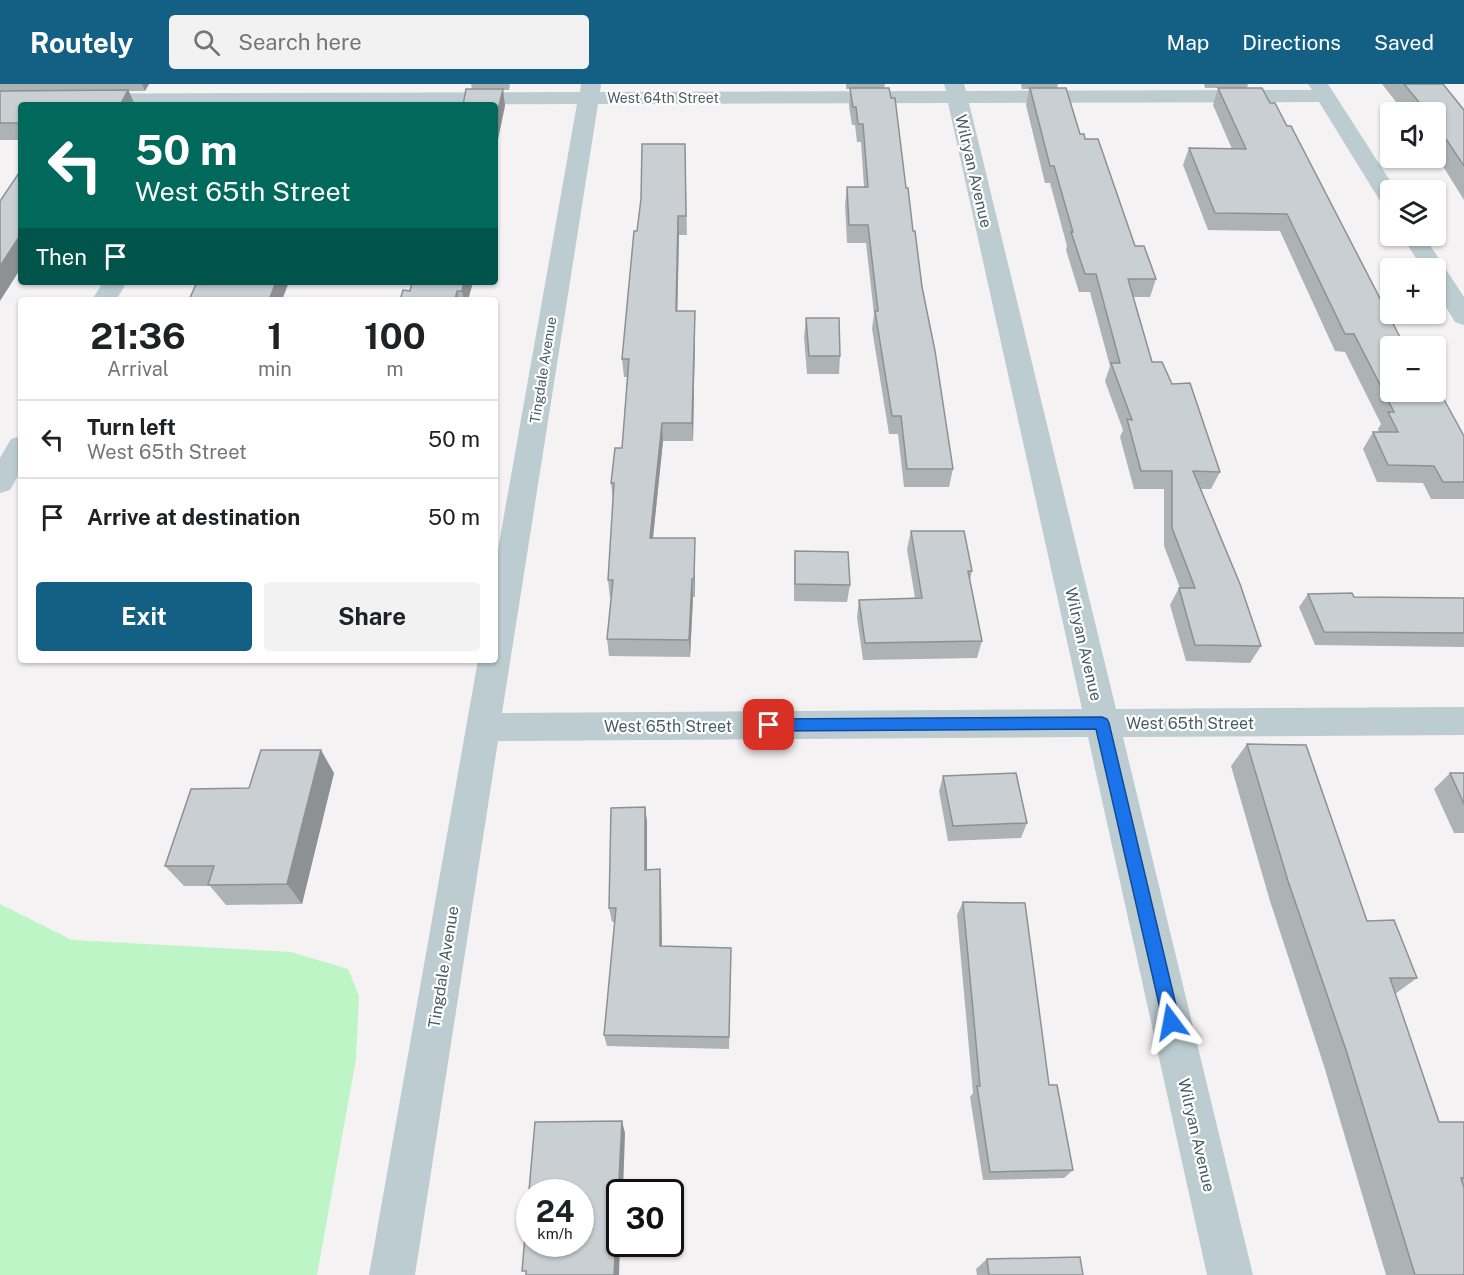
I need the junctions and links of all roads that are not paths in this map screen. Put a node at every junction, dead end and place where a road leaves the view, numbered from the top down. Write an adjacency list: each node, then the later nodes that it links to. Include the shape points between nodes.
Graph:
1 (1322, 90): 3 (street, West 64th Street); 6 (street)
2 (589, 91): 3 (street, West 64th Street); 4 (street, West 64th Street); 11 (street, Tingdale Avenue)
3 (956, 91): 14 (street, Wilryan Avenue)
4 (221, 96): 5 (street, West 64th Street)
5 (0, 100)
6 (1380, 184)
7 (1446, 288): 8 (street)
8 (1464, 317)
9 (18, 451): 10 (street)
10 (0, 483)
11 (498, 640)
12 (494, 663): 15 (street, Tingdale Avenue)
13 (1464, 721): 14 (street, West 65th Street)
14 (1102, 723): 15 (street, West 65th Street); 17 (street, Wilryan Avenue)
15 (483, 727): 16 (street, Tingdale Avenue)
16 (392, 1275)
17 (1230, 1275)

